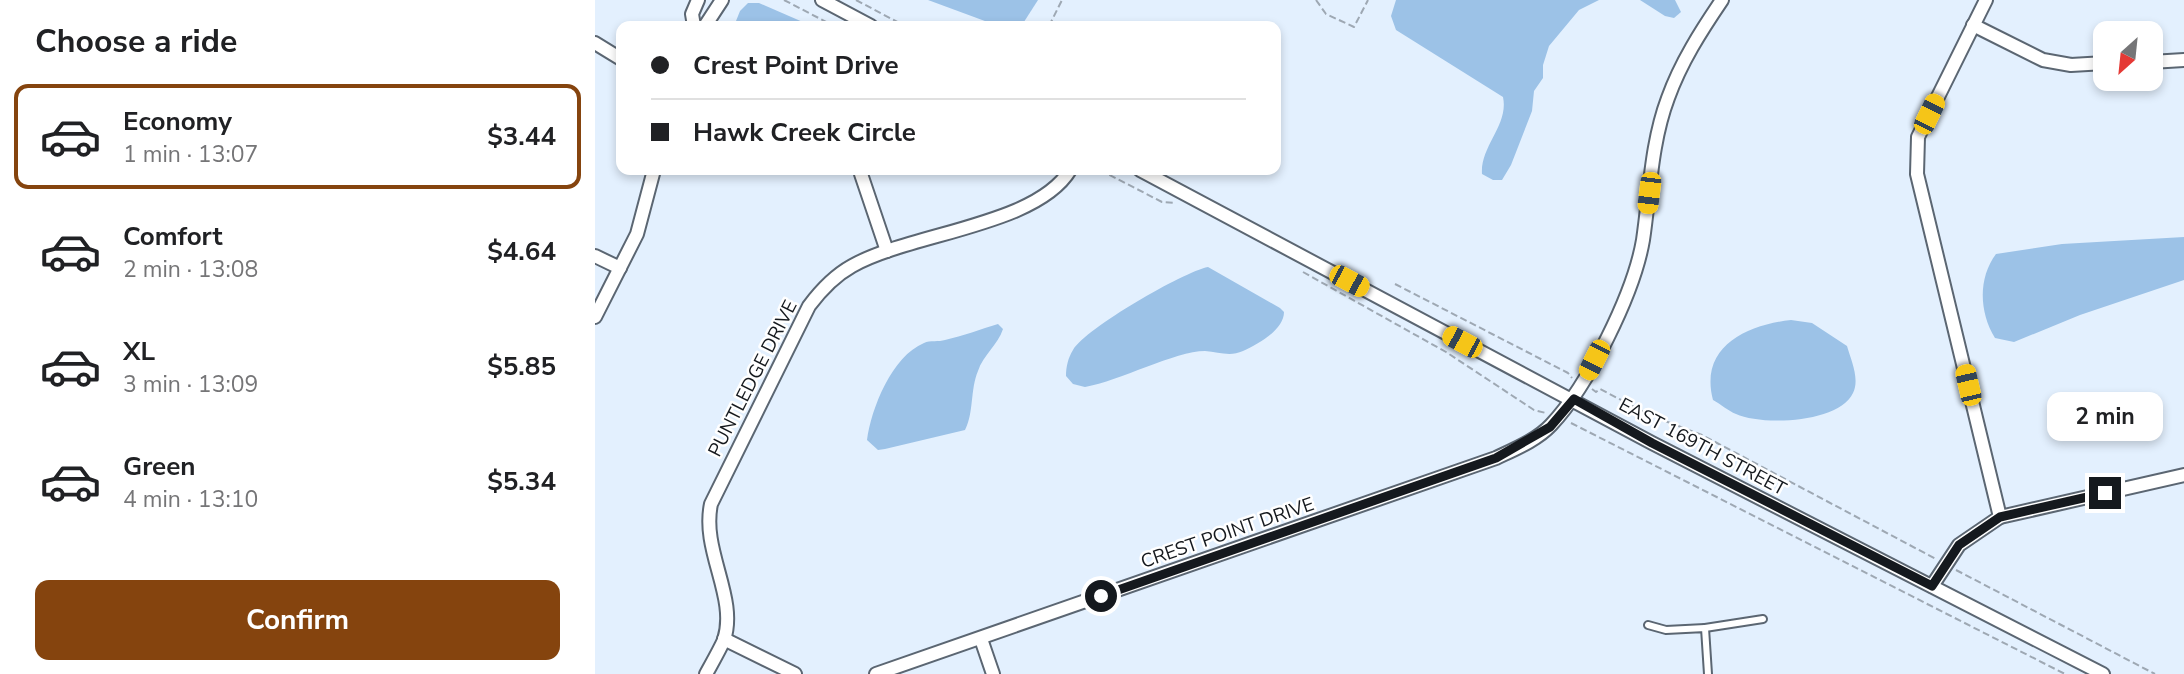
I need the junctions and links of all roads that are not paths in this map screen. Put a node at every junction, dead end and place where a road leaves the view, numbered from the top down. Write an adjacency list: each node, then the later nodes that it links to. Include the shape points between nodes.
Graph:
1 (698, 0): 6 (street)
2 (722, 0): 7 (street)
3 (822, 0): 8 (street)
4 (1722, 0): 23 (street, CREST POINT DRIVE, via 1667,99 1655,145 1637,266)
5 (1986, 0): 9 (street)
6 (693, 21)
7 (708, 21)
8 (862, 21)
9 (1973, 25): 14 (street, via 2043,60); 25 (street, via 1918,137 1917,174)
10 (595, 43): 11 (street)
11 (616, 56)
12 (2184, 60): 13 (street)
13 (2163, 61)
14 (2093, 64)
15 (653, 175): 21 (street, via 637,234)
16 (861, 175): 19 (street)
17 (1066, 175): 19 (street, PUNTLEDGE DRIVE, via 1053,191 1031,204)
18 (1149, 175): 23 (street, EAST 169TH STREET)
19 (887, 251): 30 (street, PUNTLEDGE DRIVE, via 837,275 809,306 714,496 707,532 726,608)
20 (595, 256): 21 (street)
21 (620, 268): 22 (street)
22 (595, 317)
23 (1574, 399): 26 (street, EAST 169TH STREET); 31 (street, CREST POINT DRIVE, via 1536,436 1496,458)
24 (2184, 475): 25 (street)
25 (2000, 517): 26 (street, via 1959,545)
26 (1932, 586): 37 (street, EAST 169TH STREET)
27 (1763, 619): 29 (lane)
28 (1649, 625): 29 (lane, via 1666,630)
29 (1705, 628): 36 (lane)
30 (724, 639): 32 (street, PUNTLEDGE DRIVE); 33 (street)
31 (981, 639): 34 (street, CREST POINT DRIVE); 35 (street)
32 (706, 674)
33 (795, 674)
34 (876, 674)
35 (993, 674)
36 (1708, 674)
37 (2103, 674)

